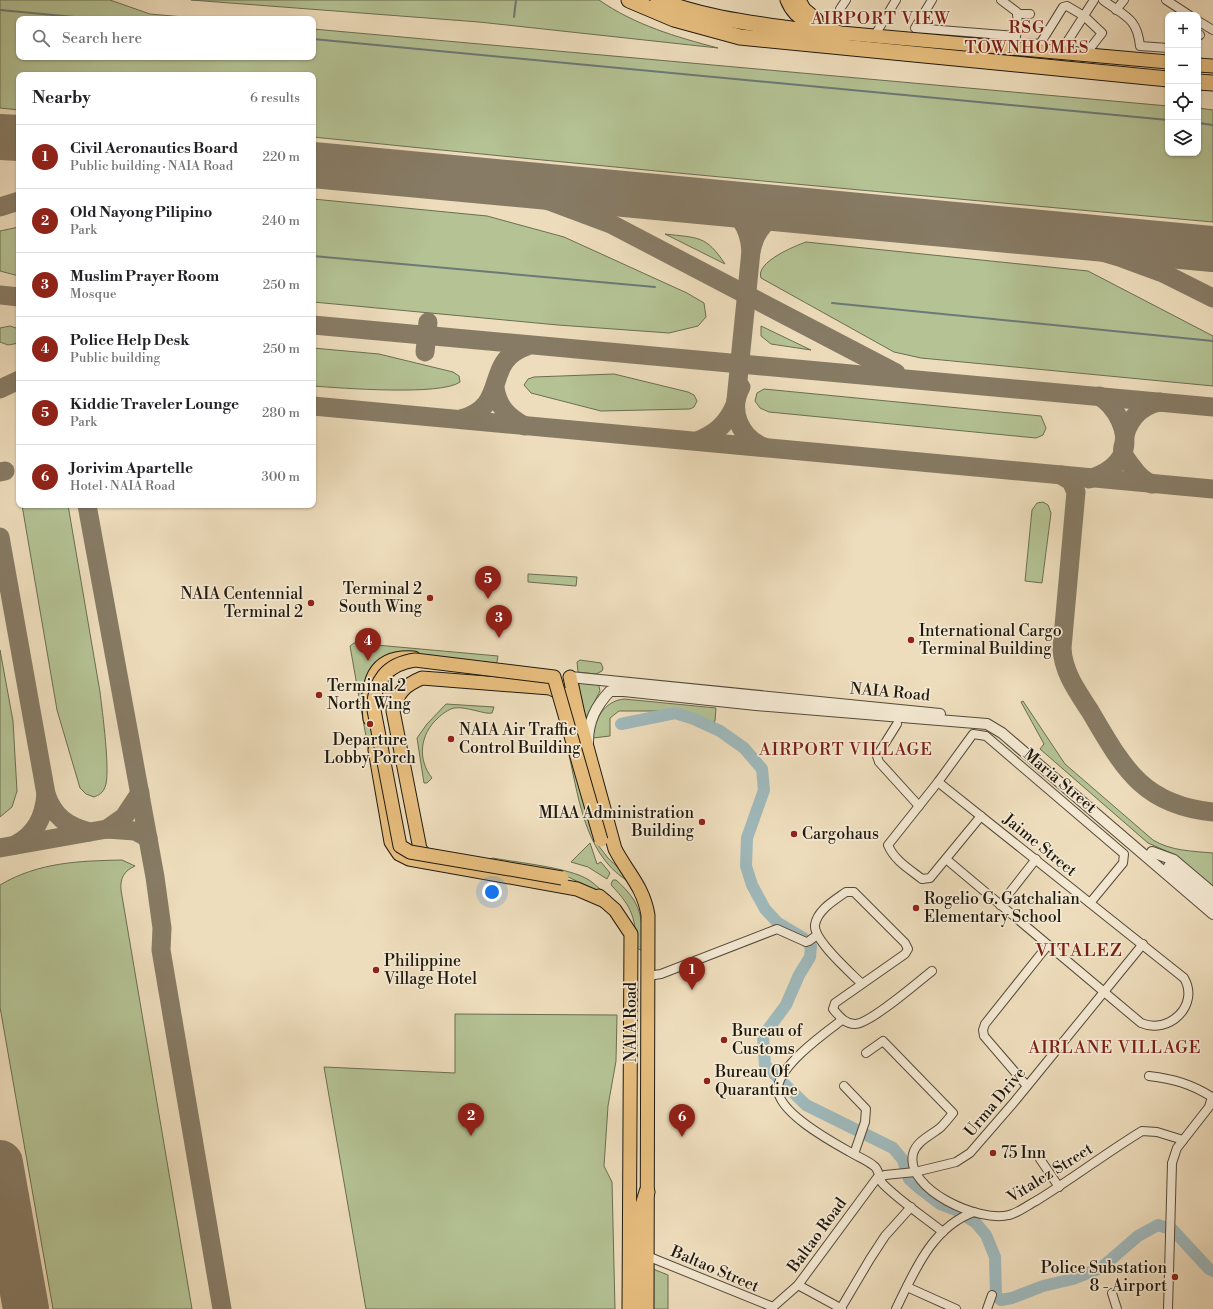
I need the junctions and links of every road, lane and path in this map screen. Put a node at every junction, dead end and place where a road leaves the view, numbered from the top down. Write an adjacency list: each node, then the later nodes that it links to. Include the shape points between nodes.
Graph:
1 (629, 0): 33 (highway, via 681,21 740,37)
2 (658, 0): 30 (highway, via 725,19 873,44)
3 (787, 0): 21 (main road, via 795,13 823,30)
4 (799, 0): 21 (main road, via 809,14 822,23)
5 (846, 0): 13 (street)
6 (896, 0): 21 (street)
7 (932, 0): 22 (street, via 915,28)
8 (1001, 0): 16 (street)
9 (1094, 0): 18 (street)
10 (1103, 0): 14 (street)
11 (1124, 0): 14 (street)
12 (1166, 0): 15 (street)
13 (840, 9)
14 (1116, 10): 24 (street, via 1134,22 1140,46)
15 (1184, 12)
16 (1018, 14): 17 (street); 22 (street)
17 (1030, 14)
18 (1084, 16): 23 (street, via 1064,6 1040,44); 25 (street); 26 (street, via 1102,33)
19 (1201, 22): 20 (street)
20 (1213, 30)
21 (875, 35): 23 (main road)
22 (1016, 36): 23 (street)
23 (1025, 46): 25 (main road)
24 (1165, 48)
25 (1060, 53): 26 (main road)
26 (1085, 55): 27 (main road)
27 (1165, 62)
28 (1201, 65): 29 (main road)
29 (1213, 66)
30 (1165, 72)
31 (1201, 74): 32 (highway)
32 (1213, 76)
33 (1165, 79)
34 (1201, 82): 35 (highway)
35 (1213, 83)
36 (443, 661): 37 (main road); 39 (main road); 42 (main road, via 404,657 388,661 371,680)
37 (512, 669): 38 (main road); 40 (main road)
38 (570, 677): 41 (main road); 44 (main road, NAIA Road); 52 (street, NAIA Road, via 989,718 1011,733)
39 (433, 678): 40 (main road); 43 (main road, via 422,678 410,683)
40 (511, 685): 41 (main road)
41 (550, 688): 44 (main road, via 562,693)
42 (368, 697): 43 (main road); 49 (main road)
43 (395, 699): 48 (main road, via 393,711)
44 (576, 704): 46 (main road, NAIA Road)
45 (897, 724): 50 (street, via 877,756 879,762)
46 (588, 748): 56 (main road, NAIA Road, via 609,830); 62 (street, NAIA Road, via 588,732 594,711 610,691 987,724 1002,733)
47 (938, 782): 50 (street); 51 (street, Jaime Street); 59 (street, Maria Street, via 973,734 986,736 1124,854 1123,863)
48 (407, 783): 49 (main road); 55 (main road, via 420,849)
49 (382, 786): 55 (main road, via 391,842 395,850 403,857)
50 (919, 806): 54 (street, via 888,845 891,854 922,879 930,878)
51 (981, 816): 53 (street, Jaime Street); 54 (street)
52 (1152, 852): 57 (street, via 1174,860); 60 (street, NAIA Road)
53 (1036, 859): 59 (street, Jaime Street); 61 (street)
54 (946, 860): 61 (street)
55 (432, 864): 58 (main road, via 577,889)
56 (623, 865): 58 (main road, bridge, via 601,840 554,677 415,660 404,662 388,671 376,688 374,710 400,846 410,852 562,878 593,891); 67 (main road, NAIA Road, via 641,891 648,915)
57 (1213, 893)
58 (605, 901): 66 (main road, NAIA Road, via 631,934)
59 (1090, 903): 64 (street, Jaime Street)
60 (1213, 904)
61 (1000, 905): 65 (street)
62 (1213, 914)
63 (817, 935): 69 (street, via 807,942 777,929 661,974); 70 (street); 70 (street, via 817,918 828,905 846,892 854,892 905,943 908,949 905,954)
64 (1143, 944): 71 (street, Urma Drive); 71 (street, via 1184,978 1188,996 1180,1012 1167,1024 1147,1025 1141,1023)
65 (1048, 946): 71 (street); 76 (street, via 985,1024 983,1030 984,1036)
66 (630, 956): 67 (main road); 94 (main road, NAIA Road)
67 (648, 956): 69 (main road, NAIA Road)
68 (932, 971): 72 (street, via 860,1024 850,1024)
69 (648, 976): 83 (main road, NAIA Road)
70 (862, 984): 72 (street, via 833,1006)
71 (1104, 992): 76 (street, Urma Drive)
72 (842, 1020): 78 (street, via 797,1056 780,1083 784,1103 796,1118)
73 (866, 1053): 80 (street, via 883,1041 953,1113 914,1150)
74 (1149, 1076): 77 (street, via 1175,1079 1212,1097 1209,1107)
75 (844, 1086): 78 (street, via 866,1109)
76 (1027, 1086): 80 (street, Urma Drive, via 970,1153 956,1162)
77 (1183, 1140): 82 (street, Vitalez Street, via 1157,1132 1142,1131); 102 (street, via 1172,1163)
78 (854, 1154): 81 (street, via 874,1166)
79 (1040, 1159): 82 (street)
80 (909, 1173): 81 (street, Urma Drive); 85 (street, Vitalez Street)
81 (879, 1176): 84 (street, via 884,1185); 88 (street, Baltao Road)
82 (1059, 1187): 85 (street, Vitalez Street, via 1010,1215)
83 (647, 1192): 87 (main road, NAIA Road); 95 (highway, via 638,1222)
84 (911, 1207): 86 (street); 97 (street, via 880,1244)
85 (967, 1215): 86 (street)
86 (943, 1232): 89 (street, via 927,1250)
87 (647, 1256): 93 (street, Baltao Street); 96 (main road, NAIA Road)
88 (798, 1286): 93 (street, Baltao Road); 97 (street)
89 (907, 1286): 92 (street); 98 (street)
90 (1112, 1293): 101 (street)
91 (992, 1295): 100 (street)
92 (944, 1307): 99 (street)
93 (773, 1308)
94 (629, 1309)
95 (637, 1309)
96 (647, 1309)
97 (841, 1309)
98 (896, 1309)
99 (956, 1309)
100 (987, 1309)
101 (1117, 1309)
102 (1168, 1309)

